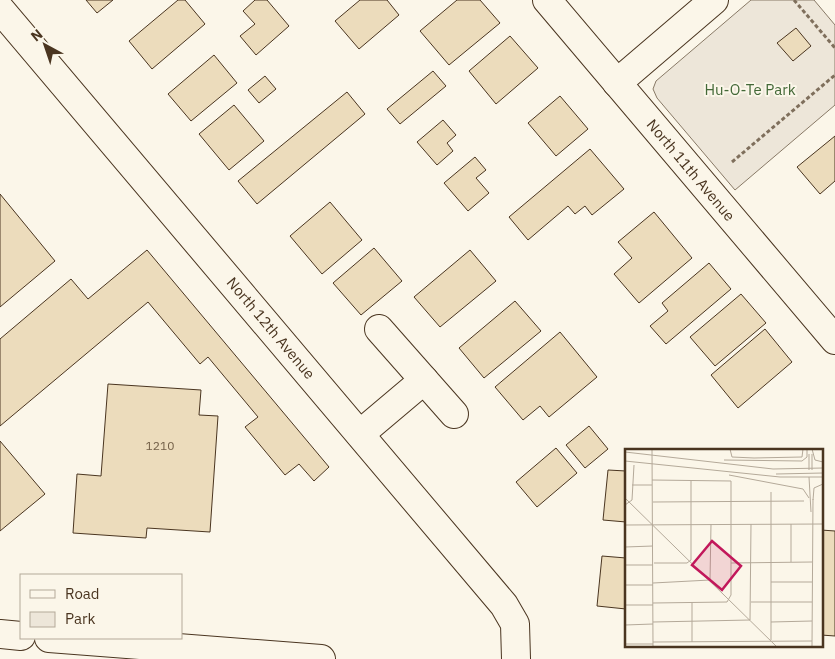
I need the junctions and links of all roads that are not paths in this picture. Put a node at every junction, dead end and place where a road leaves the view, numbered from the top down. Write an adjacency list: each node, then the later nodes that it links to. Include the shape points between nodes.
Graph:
1 (548, 0): 4 (street, North 11th Avenue)
2 (714, 0): 4 (street)
3 (0, 9): 9 (street, North 12th Avenue)
4 (617, 83): 6 (street, North 11th Avenue)
5 (379, 329): 7 (street)
6 (835, 340)
7 (424, 380): 8 (street); 9 (street)
8 (454, 414)
9 (360, 434): 14 (street, North 12th Avenue, via 504,604 515,624)
10 (0, 634): 11 (street)
11 (20, 636)
12 (62, 639): 13 (street)
13 (321, 659)
14 (516, 659)

